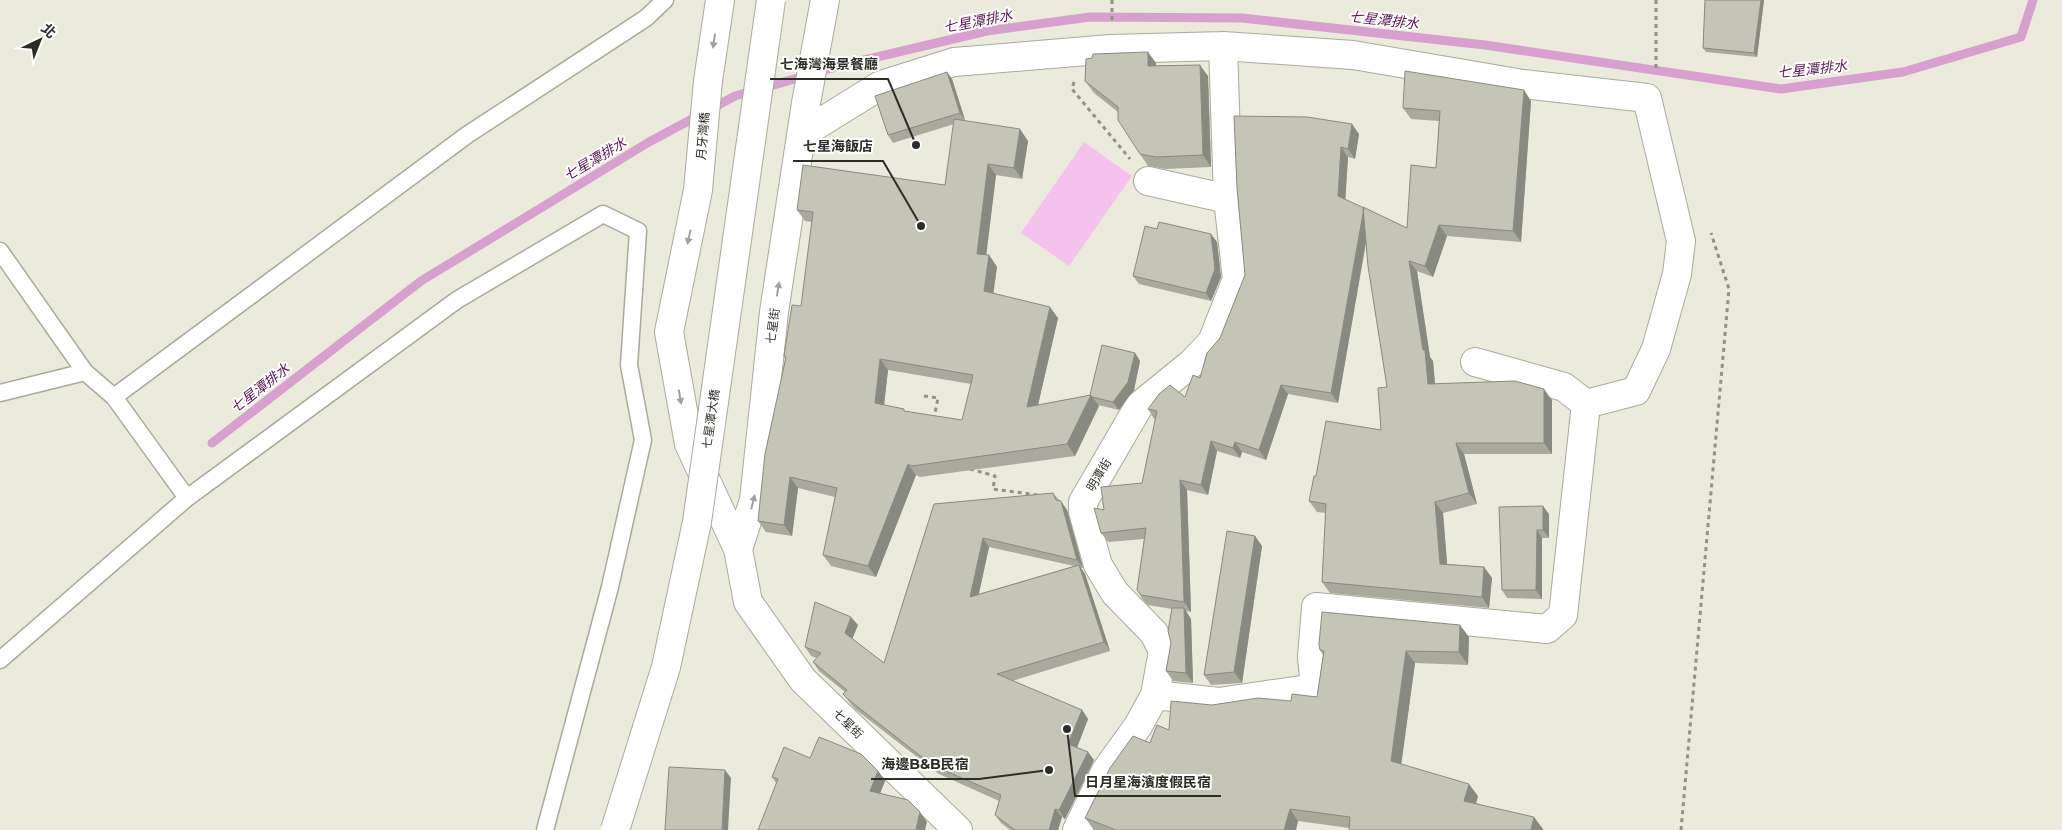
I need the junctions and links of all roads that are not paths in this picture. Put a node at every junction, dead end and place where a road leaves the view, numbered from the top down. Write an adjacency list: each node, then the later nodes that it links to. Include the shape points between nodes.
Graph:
1 (665, 0): 14 (lane, via 646,18 467,135)
2 (720, 0): 8 (street, 月牙灣橋, one-way to 8)
3 (772, 0): 21 (street, 七星潭大橋, bridge, via 697,522 666,667)
4 (825, 0): 6 (street, 七星街)
5 (1224, 46): 6 (street, via 1084,50 954,62 881,85); 9 (street, 明潭街); 15 (street, via 1353,55 1561,90 1647,98 1681,241 1677,274 1656,349 1636,391)
6 (802, 134): 17 (street, 七星街, one-way to 6, via 754,500 774,312)
7 (1148, 181): 9 (street)
8 (698, 190): 17 (street, 七星街, one-way to 17, via 669,332 689,444)
9 (1228, 200): 19 (street, 明潭街, via 1237,279 1212,342 1192,363 1139,406 1083,502 1098,565 1115,593 1154,633 1163,651)
10 (0, 250): 12 (lane)
11 (1475, 362): 15 (street, via 1564,387)
12 (86, 372): 13 (lane); 14 (lane)
13 (0, 393)
14 (114, 398): 16 (lane)
15 (1586, 404): 19 (street, via 1563,615 1547,629 1316,607 1312,657 1315,688 1218,702)
16 (187, 498): 18 (lane); 20 (lane, via 457,300 546,246 603,214 638,230 629,365 643,440 610,587)
17 (738, 549): 22 (street, 七星街, via 748,602 803,680)
18 (0, 660)
19 (1155, 695): 23 (street, 明潭街, via 1138,726 1105,772)
20 (545, 830)
21 (615, 830)
22 (958, 830)
23 (1077, 830)

